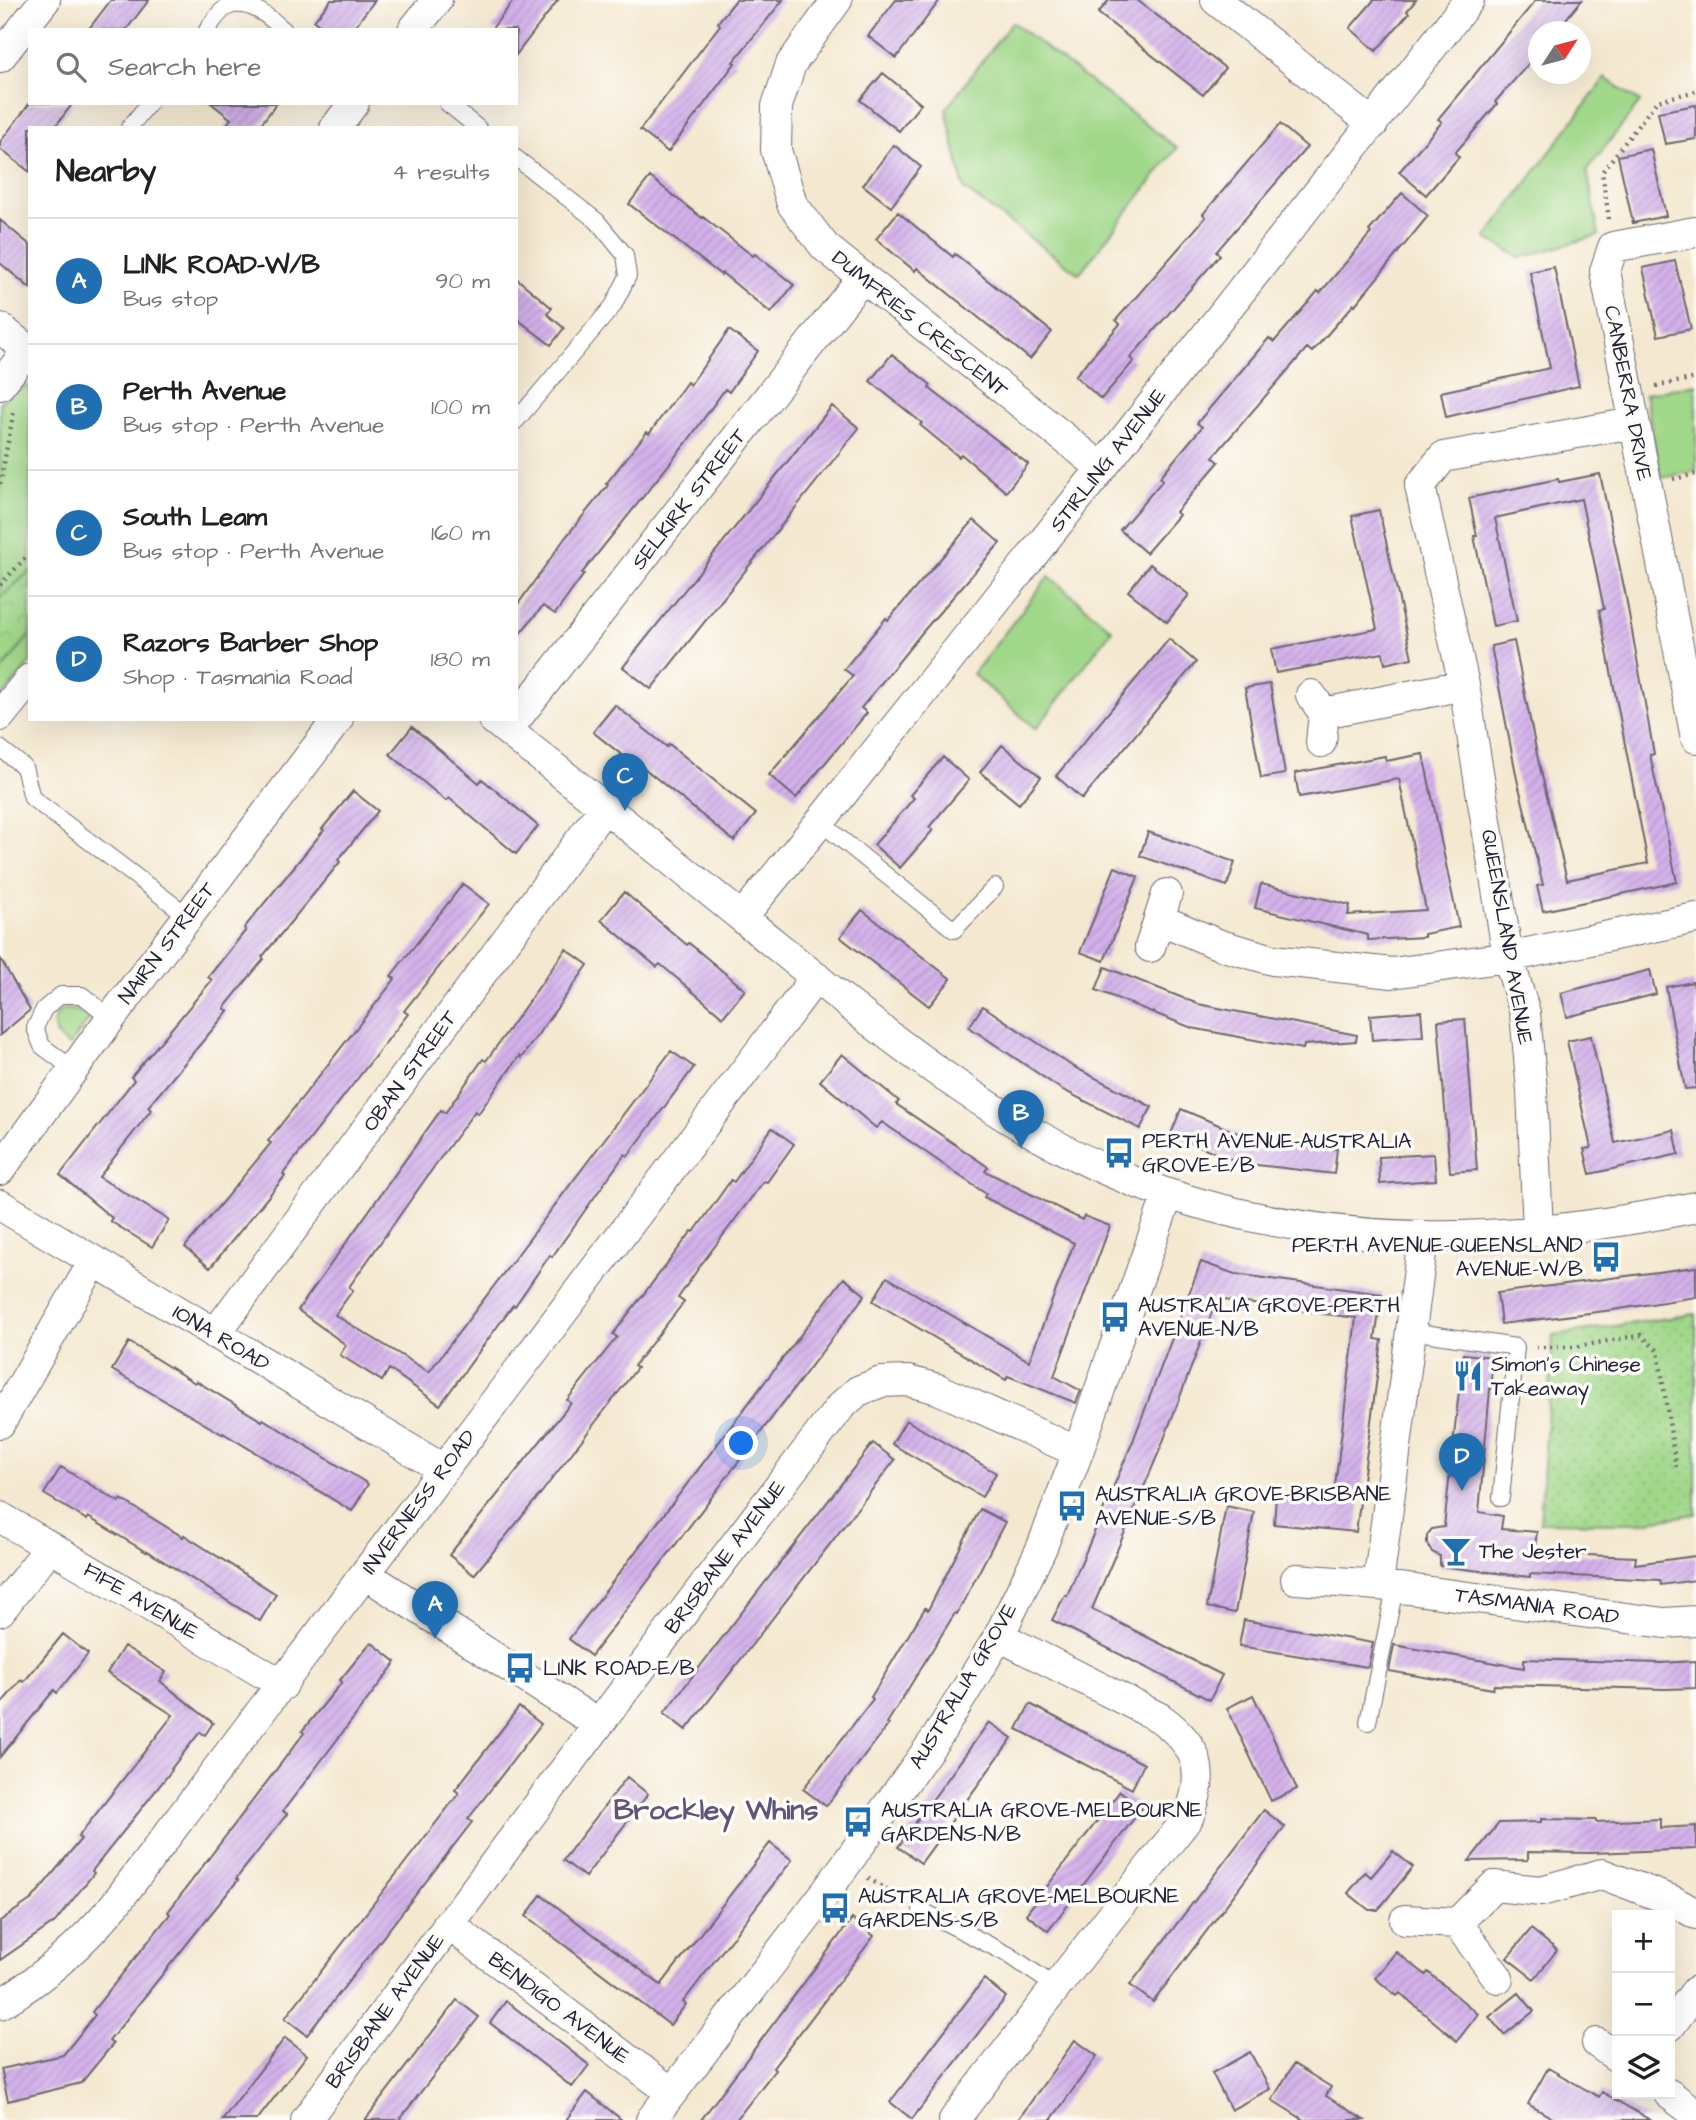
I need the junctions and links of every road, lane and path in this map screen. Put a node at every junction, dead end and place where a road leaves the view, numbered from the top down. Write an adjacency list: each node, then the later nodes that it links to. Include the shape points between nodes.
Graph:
1 (45, 0): 9 (street)
2 (437, 0): 8 (street)
3 (837, 0): 21 (street, DUMFRIES CRESCENT, via 792,64 777,106 776,150 792,204 825,247)
4 (1216, 0): 14 (street)
5 (1469, 0): 14 (street, STIRLING AVENUE)
6 (208, 28): 7 (lane, via 230,6 261,12)
7 (281, 28)
8 (415, 28)
9 (0, 57)
10 (1696, 91): 20 (path, via 1657,101 1602,173)
11 (147, 105): 15 (lane)
12 (352, 105): 16 (street)
13 (449, 105): 17 (lane)
14 (1373, 124): 30 (street, STIRLING AVENUE)
15 (131, 126)
16 (337, 126)
17 (476, 126)
18 (518, 160): 28 (lane, via 597,221 625,255 628,276 612,306)
19 (1696, 231): 20 (street)
20 (1612, 247): 26 (street, CANBERRA DRIVE, via 1605,271)
21 (862, 278): 30 (street, DUMFRIES CRESCENT); 37 (street, SELKIRK STREET)
22 (0, 328): 23 (street)
23 (28, 350)
24 (28, 353): 27 (street)
25 (1696, 378): 26 (path)
26 (1627, 391): 29 (street, CANBERRA DRIVE)
27 (4, 396): 31 (path, via 15,411)
28 (518, 419)
29 (1633, 423): 34 (street, CANBERRA DRIVE); 36 (street, QUEENSLAND AVENUE, via 1443,457 1420,486)
30 (1102, 468): 45 (street, STIRLING AVENUE)
31 (0, 484)
32 (28, 555): 33 (path)
33 (0, 585)
34 (1684, 620): 41 (street, CANBERRA DRIVE)
35 (28, 681): 38 (street)
36 (1464, 685): 42 (street, via 1317,704); 51 (street, QUEENSLAND AVENUE)
37 (518, 709)
38 (0, 716)
39 (336, 721): 47 (street, NAIRN STREET)
40 (508, 722): 44 (street)
41 (1696, 738)
42 (1321, 742)
43 (0, 748): 47 (lane, via 24,767 32,798)
44 (604, 808): 48 (street); 63 (street, OBAN STREET)
45 (820, 822): 46 (lane, via 954,930); 48 (street, STIRLING AVENUE)
46 (995, 887)
47 (188, 916): 53 (street, NAIRN STREET)
48 (741, 917): 52 (street)
49 (1696, 918): 51 (street)
50 (1158, 920): 51 (street, via 1220,946 1273,960 1392,973)
51 (1508, 957): 59 (street, QUEENSLAND AVENUE, via 1525,1013)
52 (816, 977): 56 (street, via 993,1109 1074,1154); 68 (street, INVERNESS ROAD)
53 (111, 1018): 54 (street, NAIRN STREET); 54 (lane, via 82,995 61,995 44,1009 35,1028 42,1046)
54 (73, 1069): 55 (street, NAIRN STREET)
55 (0, 1170)
56 (1168, 1194): 60 (street, via 1298,1227); 66 (street, AUSTRALIA GROVE)
57 (0, 1205): 61 (street, IONA ROAD)
58 (1696, 1207): 59 (street)
59 (1538, 1232): 60 (street)
60 (1423, 1238): 62 (street)
61 (94, 1261): 63 (street, IONA ROAD); 65 (street)
62 (1411, 1331): 64 (lane); 74 (street)
63 (215, 1334): 68 (street, IONA ROAD)
64 (1516, 1347): 67 (path, via 1574,1347 1641,1335 1658,1351); 69 (lane)
65 (0, 1423)
66 (1078, 1452): 77 (street, AUSTRALIA GROVE, via 1042,1547); 80 (street, BRISBANE AVENUE, via 938,1389 908,1381 881,1382 858,1391 841,1406)
67 (1676, 1467)
68 (443, 1469): 72 (street, INVERNESS ROAD)
69 (1501, 1498)
70 (0, 1517): 71 (street, FIFE AVENUE)
71 (50, 1547): 75 (street); 78 (street, FIFE AVENUE)
72 (365, 1574): 78 (street, INVERNESS ROAD); 80 (street)
73 (1296, 1579): 74 (street, TASMANIA ROAD)
74 (1387, 1586): 76 (street, TASMANIA ROAD, via 1664,1623); 79 (lane)
75 (0, 1611)
76 (1696, 1621)
77 (999, 1636): 81 (street, AUSTRALIA GROVE, via 937,1737); 88 (street, via 1160,1718 1181,1733 1193,1752 1199,1775 1197,1799 1188,1818)
78 (283, 1685): 90 (street, INVERNESS ROAD, via 92,1931 31,1986)
79 (1368, 1721)
80 (598, 1724): 86 (street, BRISBANE AVENUE)
81 (845, 1865): 82 (path); 92 (street, AUSTRALIA GROVE)
82 (921, 1910): 88 (lane, via 1009,1955)
83 (1696, 1914): 85 (street, via 1602,1874 1541,1891 1494,1886)
84 (1405, 1920): 85 (street)
85 (1457, 1923): 87 (street)
86 (447, 1924): 92 (street, BENDIGO AVENUE); 95 (street, BRISBANE AVENUE)
87 (1498, 1978)
88 (1056, 1987): 97 (street)
89 (1696, 1991): 91 (street)
90 (0, 2004)
91 (1675, 2019)
92 (671, 2092): 96 (street, AUSTRALIA GROVE)
93 (1675, 2098): 94 (street)
94 (1696, 2114)
95 (306, 2120)
96 (650, 2120)
97 (954, 2120)

